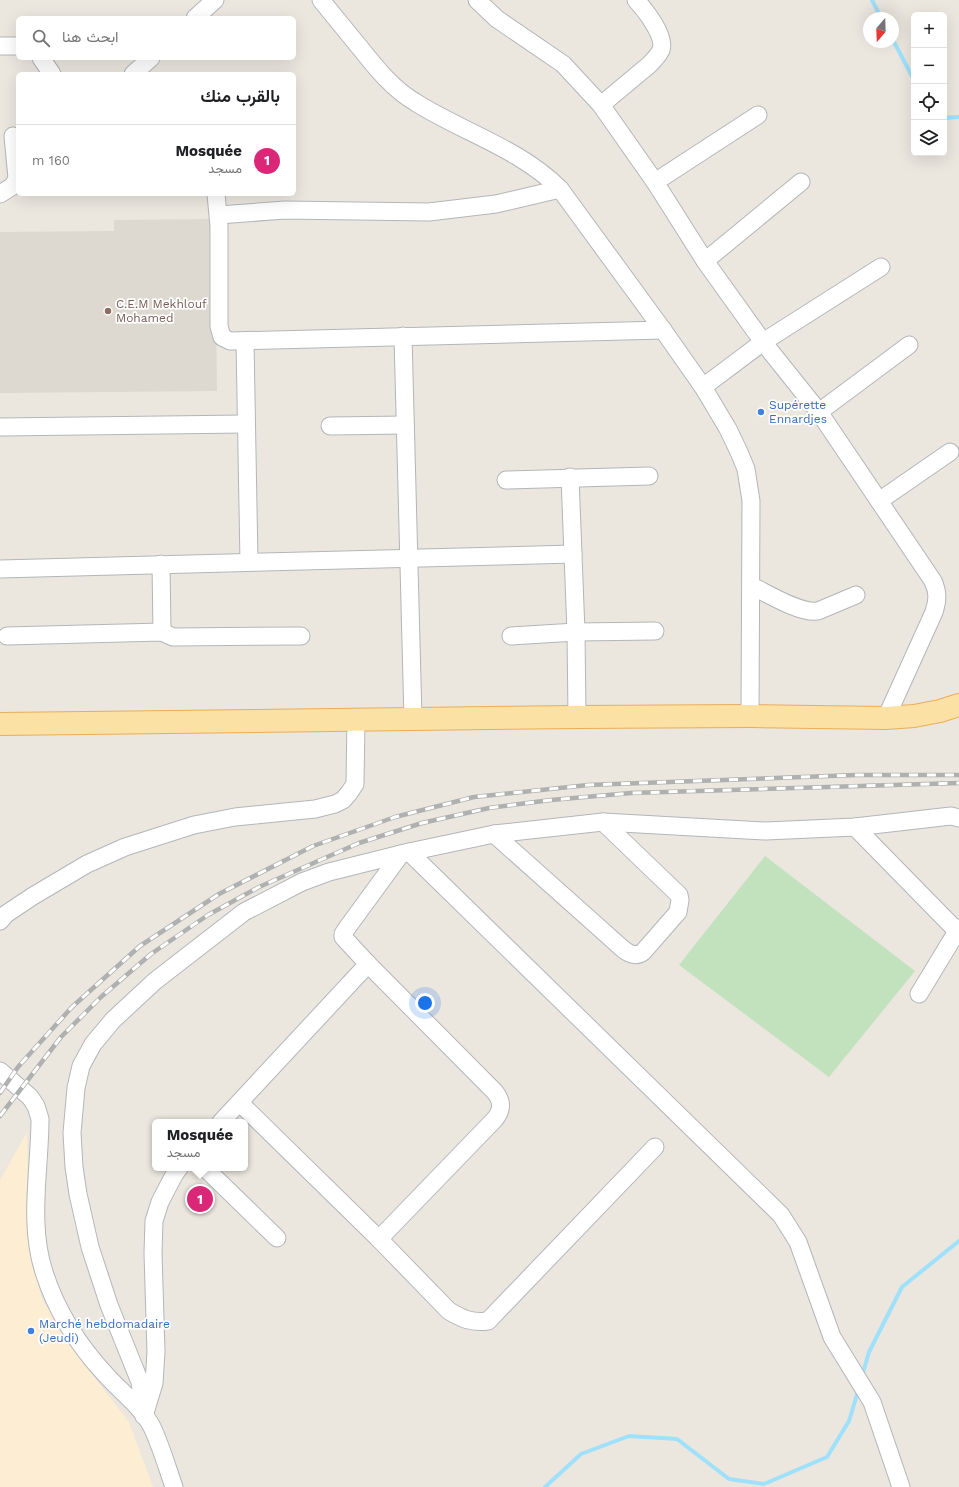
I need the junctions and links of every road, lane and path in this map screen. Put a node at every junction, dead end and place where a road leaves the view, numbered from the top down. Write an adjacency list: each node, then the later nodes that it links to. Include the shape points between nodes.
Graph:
1 (215, 0): 5 (street)
2 (321, 0): 19 (street, via 398,91 429,111 529,163)
3 (477, 0): 12 (street, via 497,19 563,64)
4 (636, 0): 12 (street, via 655,27 662,41 661,49 649,65)
5 (197, 16)
6 (0, 46): 7 (street)
7 (16, 46)
8 (42, 60): 10 (street)
9 (149, 60): 11 (street)
10 (51, 72)
11 (135, 72)
12 (601, 105): 17 (street)
13 (758, 115): 17 (street)
14 (10, 136): 15 (street)
15 (16, 172)
16 (16, 180): 20 (street, via 13,186)
17 (655, 182): 23 (street)
18 (801, 182): 23 (street)
19 (560, 189): 22 (street, via 496,204 429,212 285,210); 25 (street)
20 (0, 194)
21 (216, 196): 22 (street)
22 (219, 215): 27 (street, via 220,332 226,340)
23 (705, 261): 28 (street)
24 (881, 267): 28 (street)
25 (663, 330): 26 (street); 30 (street)
26 (403, 336): 27 (street); 34 (street)
27 (245, 342): 32 (street)
28 (763, 342): 30 (street); 31 (street)
29 (909, 345): 31 (street)
30 (703, 387): 46 (street, via 728,429 746,469 751,501)
31 (819, 412): 40 (street)
32 (245, 424): 35 (street); 43 (street)
33 (330, 426): 34 (street)
34 (405, 426): 42 (street)
35 (0, 427)
36 (950, 452): 40 (street)
37 (650, 476): 38 (street)
38 (570, 477): 39 (street); 41 (street)
39 (506, 480)
40 (879, 501): 57 (street, via 933,581 938,597)
41 (573, 554): 42 (street); 50 (street)
42 (409, 558): 43 (street); 58 (street)
43 (249, 562): 44 (street)
44 (161, 564): 45 (street); 49 (street)
45 (0, 568)
46 (752, 586): 47 (street, via 802,610 812,612); 55 (street)
47 (856, 595)
48 (655, 631): 50 (street)
49 (162, 632): 51 (street); 52 (street, via 173,637)
50 (576, 632): 53 (street); 56 (street)
51 (7, 636)
52 (301, 636)
53 (511, 636)
54 (959, 705): 57 (main road, via 914,716)
55 (750, 716): 56 (main road); 57 (main road)
56 (577, 717): 58 (main road)
57 (886, 718)
58 (413, 719): 59 (main road)
59 (356, 720): 60 (main road); 66 (street, via 355,784 343,800 315,809 235,818 194,826 125,847 87,864 33,896)
60 (0, 724)
61 (959, 818): 63 (street, via 951,816)
62 (603, 822): 63 (street, via 766,831); 64 (street); 64 (street, via 678,895 680,900 678,912 638,955 631,954 614,941)
63 (855, 827): 67 (street)
64 (494, 834): 65 (street)
65 (405, 853): 68 (street, via 343,935); 78 (street, via 302,882 244,912 155,982 113,1020 93,1044 81,1066 76,1088 72,1133 78,1194 92,1255 140,1382); 80 (street, via 781,1215 798,1242 832,1337 872,1402)
66 (0, 920)
67 (958, 930): 69 (street)
68 (368, 964): 71 (street); 77 (street, via 500,1097 501,1104 495,1119)
69 (919, 994)
70 (0, 1071): 78 (street, via 30,1097 40,1119 36,1227 44,1271 52,1291 80,1344)
71 (240, 1102): 72 (street); 77 (street)
72 (224, 1119)
73 (655, 1147): 77 (street, via 488,1321 463,1319 449,1311)
74 (176, 1171): 78 (street, via 160,1202 154,1221 156,1352 154,1383)
75 (209, 1171): 76 (street)
76 (277, 1238)
77 (379, 1239)
78 (144, 1416): 79 (street, via 165,1460)
79 (174, 1487)
80 (901, 1487)

